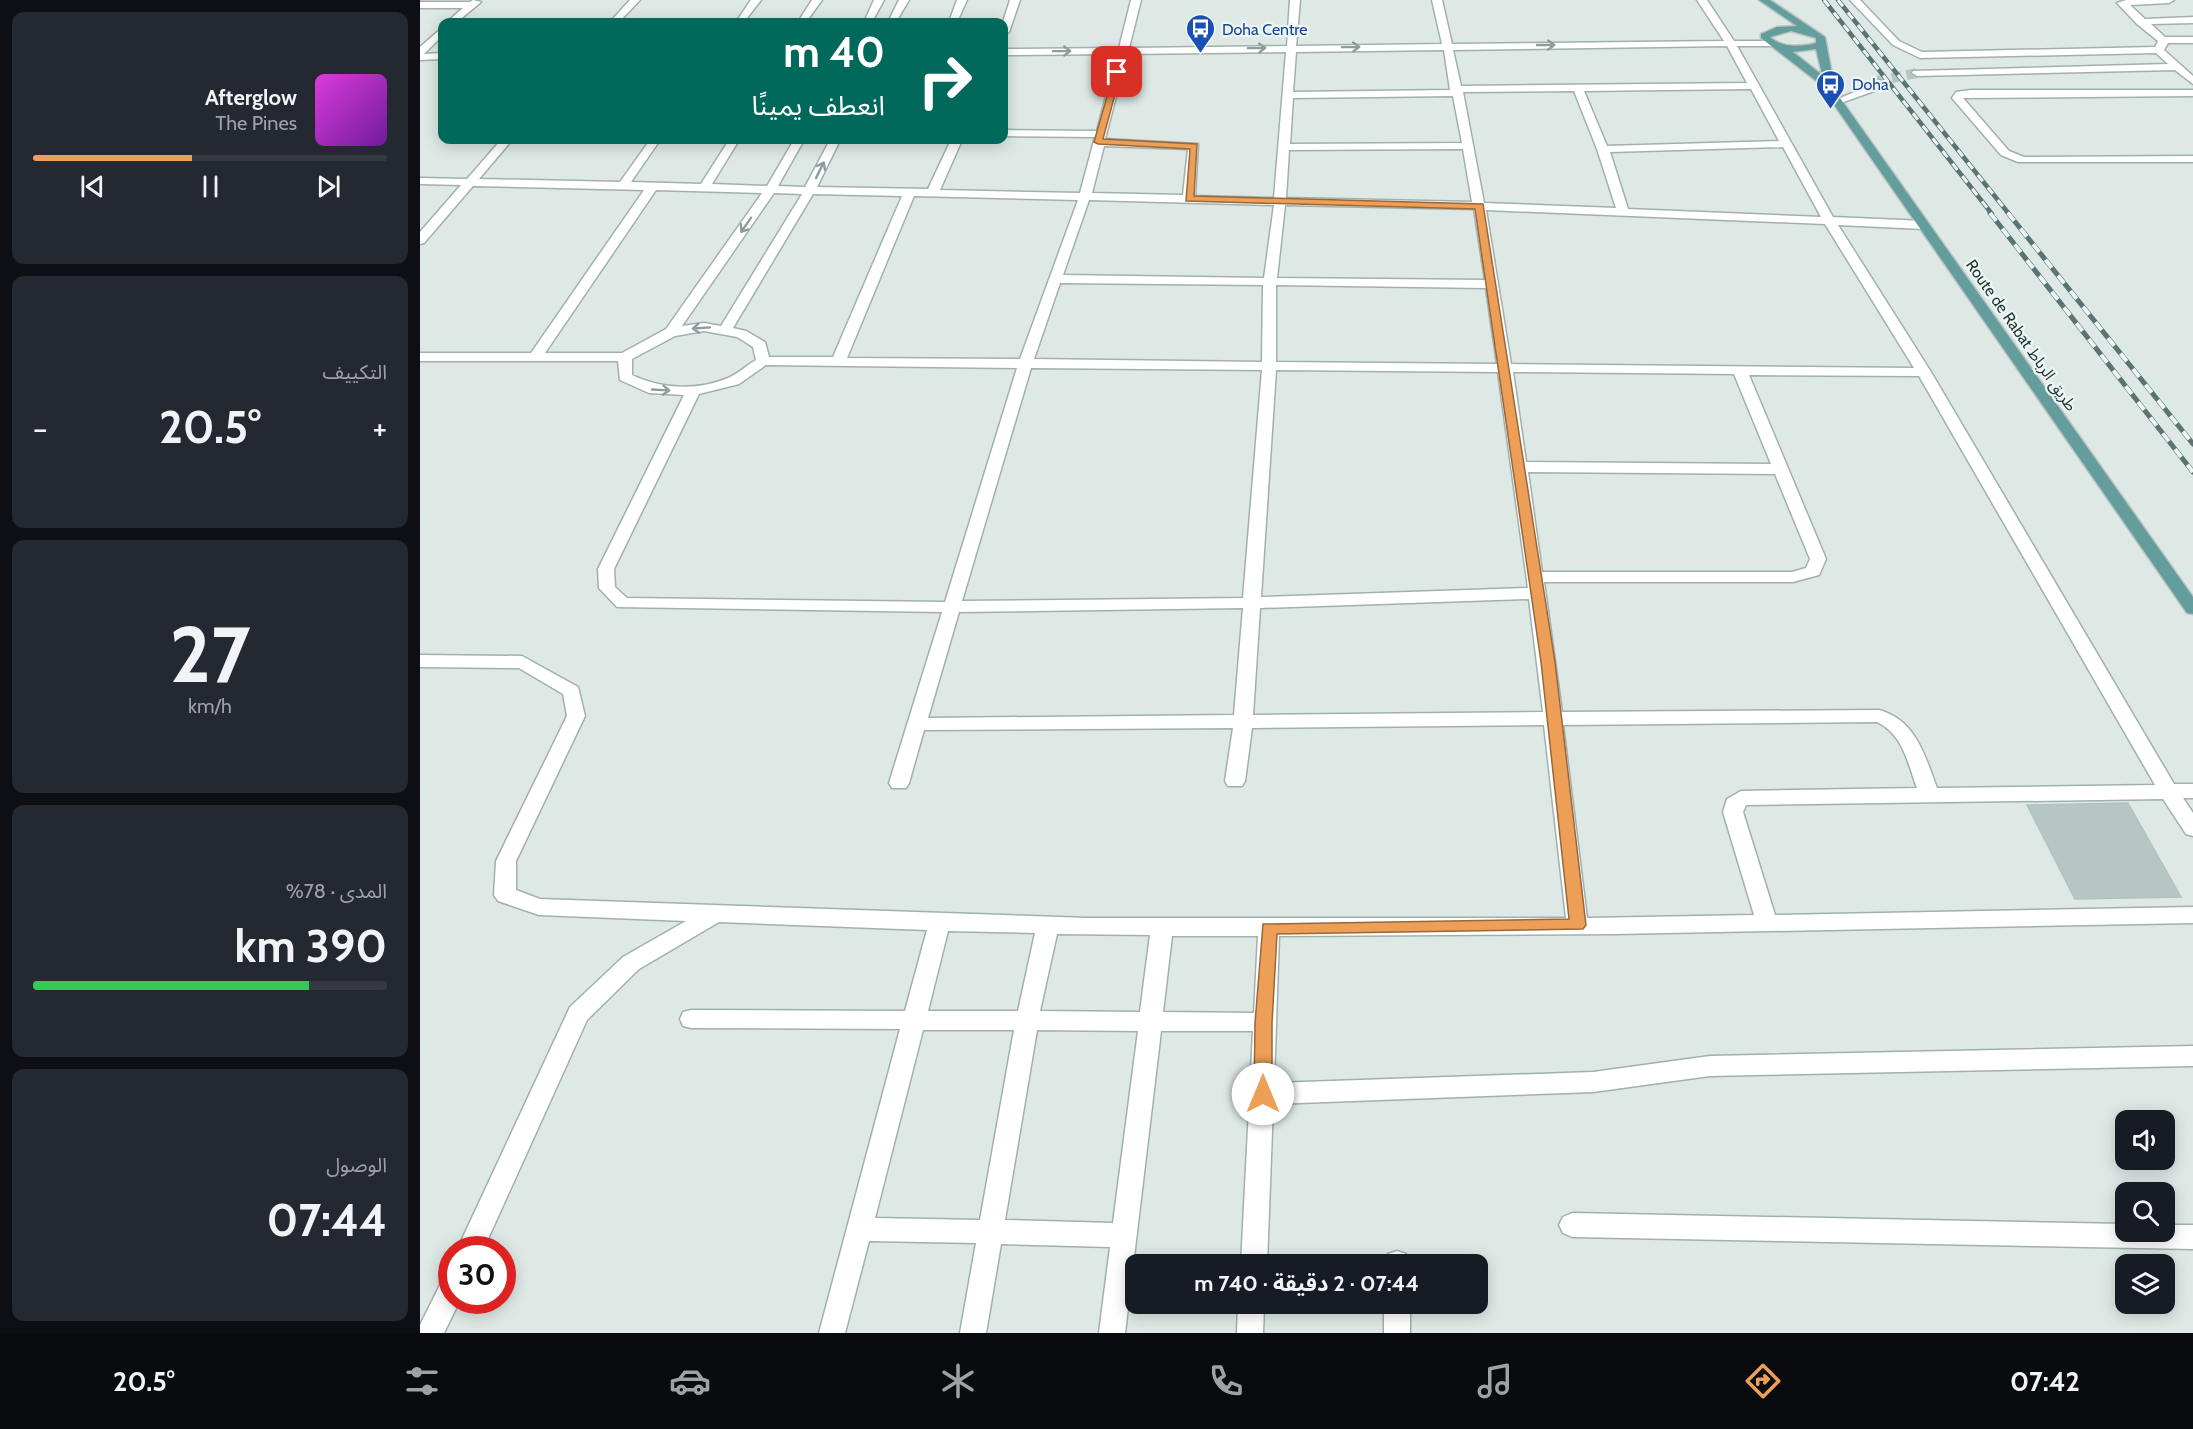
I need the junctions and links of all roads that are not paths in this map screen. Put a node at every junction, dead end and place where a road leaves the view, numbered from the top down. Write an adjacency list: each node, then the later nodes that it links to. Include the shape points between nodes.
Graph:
1 (635, 0): 18 (street)
2 (756, 0): 19 (street)
3 (816, 0): 20 (street)
4 (879, 0): 21 (street)
5 (904, 0): 22 (street)
6 (962, 0): 23 (street)
7 (1015, 0): 25 (street)
8 (1136, 0): 42 (street)
9 (1295, 0): 37 (street)
10 (1437, 0): 33 (street)
11 (1702, 0): 28 (street)
12 (1855, 0): 48 (street, via 1896,43 1909,51 1930,56)
13 (2169, 0): 26 (street, via 2123,2)
14 (1765, 1): 27 (main road); 30 (main road)
15 (475, 2): 16 (street); 17 (street)
16 (420, 5)
17 (457, 18)
18 (618, 18)
19 (743, 18)
20 (805, 18)
21 (870, 18)
22 (894, 18)
23 (955, 18)
24 (2193, 20): 26 (street)
25 (1008, 21)
26 (2140, 22): 34 (street)
27 (1767, 25): 28 (street); 30 (main road); 39 (main road, via 1764,36)
28 (1724, 32): 29 (street); 38 (street)
29 (1701, 33)
30 (1814, 33): 40 (main road, via 1822,39)
31 (438, 34): 43 (street)
32 (1316, 37): 37 (street)
33 (1446, 37): 37 (street, one-way to 33); 38 (street, one-way to 38); 62 (street)
34 (2163, 40): 36 (street); 44 (street)
35 (1008, 42): 42 (street)
36 (2190, 42)
37 (1293, 43): 42 (street); 66 (street)
38 (1731, 44): 39 (street); 60 (street)
39 (1776, 45): 40 (main road, via 1798,49); 57 (main road, Route de Rabat طريق الرباط)
40 (1820, 45): 57 (main road, via 1827,74)
41 (438, 46): 43 (street)
42 (1124, 46): 45 (street, one-way to 42); 69 (street)
43 (422, 48)
44 (2158, 51): 46 (street); 51 (street)
45 (1008, 52)
46 (2072, 52): 47 (street); 52 (street)
47 (1994, 54): 48 (street); 55 (street)
48 (1960, 55): 54 (street)
49 (438, 56): 50 (street)
50 (420, 57)
51 (2175, 68): 52 (street); 59 (street)
52 (2094, 69): 55 (street)
53 (1964, 72): 54 (street); 56 (street); 63 (street, via 1977,78 1963,88)
54 (1977, 72): 55 (street)
55 (2012, 72): 65 (street)
56 (1917, 74)
57 (1823, 81): 67 (main road, Route de Rabat طريق الرباط)
58 (1877, 81): 67 (street, via 1873,88)
59 (2193, 81)
60 (1754, 86): 61 (street); 76 (street)
61 (1578, 89): 62 (street); 79 (street)
62 (1455, 91): 66 (street); 77 (street)
63 (1966, 93): 65 (street); 80 (street, via 1958,96 1958,100 2005,153 2016,158)
64 (2193, 93): 65 (street)
65 (2035, 94)
66 (1289, 95): 78 (street)
67 (1838, 101): 96 (main road, Route de Rabat طريق الرباط)
68 (1008, 133): 69 (street)
69 (1099, 138): 90 (street); 91 (street, via 1194,146)
70 (503, 144): 82 (street)
71 (652, 144): 83 (street)
72 (732, 144): 85 (street)
73 (797, 144): 86 (street)
74 (833, 144): 87 (street, one-way to 74)
75 (955, 144): 89 (street)
76 (1786, 144): 79 (street); 95 (street)
77 (1468, 146): 78 (street); 93 (street)
78 (1285, 147): 92 (street)
79 (1603, 149): 94 (street)
80 (2193, 159)
81 (420, 181): 82 (street)
82 (470, 182): 83 (street); 97 (street)
83 (622, 187): 84 (street)
84 (652, 187): 85 (street); 104 (street)
85 (704, 188): 86 (street)
86 (770, 190): 87 (street); 102 (street, one-way to 102)
87 (809, 191): 88 (street); 101 (street)
88 (910, 192): 89 (street); 107 (street)
89 (933, 192): 90 (street)
90 (1085, 196): 91 (street); 98 (street)
91 (1189, 199): 92 (street)
92 (1280, 201): 93 (street); 99 (street)
93 (1480, 206): 94 (street); 100 (street)
94 (1623, 212): 95 (street)
95 (1829, 221): 96 (street); 112 (street)
96 (1924, 225): 119 (main road, Route de Rabat طريق الرباط)
97 (420, 240)
98 (1055, 279): 99 (street); 108 (street)
99 (1270, 281): 100 (street); 109 (street)
100 (1492, 284): 110 (street)
101 (726, 329): 102 (street, one-way to 102, via 704,327); 106 (street, via 760,345)
102 (671, 332): 105 (street)
103 (420, 357): 104 (street)
104 (535, 357): 105 (street)
105 (625, 357): 113 (street, one-way to 113, via 625,377 649,389)
106 (762, 361): 107 (street); 113 (street, via 734,381)
107 (838, 362): 108 (street)
108 (1025, 364): 109 (street); 118 (street)
109 (1269, 366): 110 (street); 117 (street)
110 (1505, 369): 111 (street); 114 (street)
111 (1740, 371): 112 (street); 115 (street)
112 (1924, 372): 126 (street)
113 (693, 391): 118 (street, via 606,569 607,588 623,603)
114 (1519, 467): 115 (street); 116 (street)
115 (1781, 469): 116 (street, via 1818,559 1813,571 1793,577)
116 (1536, 585): 117 (street); 121 (street)
117 (1251, 603): 118 (street); 122 (street)
118 (953, 607): 123 (street)
119 (2193, 609)
120 (420, 661): 130 (street, via 522,662 572,691 576,716 506,861 505,895 539,906)
121 (1554, 720): 122 (street); 128 (street, via 1879,716 1897,724 1905,734); 135 (street)
122 (1243, 721): 123 (street); 124 (street)
123 (918, 724): 125 (street)
124 (1235, 781)
125 (898, 783)
126 (2169, 792): 127 (street); 128 (street); 129 (street)
127 (2193, 792)
128 (1929, 794): 133 (street, via 1741,798 1734,804 1733,812)
129 (2193, 829)
130 (717, 913): 132 (street); 149 (street, via 631,963 578,1014)
131 (2193, 915): 133 (street)
132 (940, 922): 134 (street); 139 (street)
133 (1767, 923): 135 (street)
134 (1048, 924): 136 (street); 140 (street)
135 (1577, 925): 137 (street)
136 (1162, 926): 137 (street); 141 (street)
137 (1269, 928): 142 (street)
138 (691, 1019): 139 (street)
139 (913, 1021): 140 (street); 146 (street)
140 (1027, 1021): 141 (street); 147 (street)
141 (1150, 1022): 142 (street); 148 (street)
142 (1263, 1023): 144 (street)
143 (2193, 1056): 144 (street, via 1710,1066 1593,1082)
144 (1263, 1094): 151 (street)
145 (1572, 1225): 150 (street)
146 (859, 1229): 147 (street); 156 (street)
147 (991, 1232): 148 (street); 157 (street)
148 (1124, 1235): 158 (street)
149 (476, 1236)
150 (2193, 1237)
151 (1255, 1254)
152 (439, 1314): 155 (street)
153 (1251, 1314): 159 (street)
154 (1397, 1314): 160 (street)
155 (430, 1333)
156 (832, 1333)
157 (973, 1333)
158 (1112, 1333)
159 (1250, 1333)
160 (1397, 1333)

